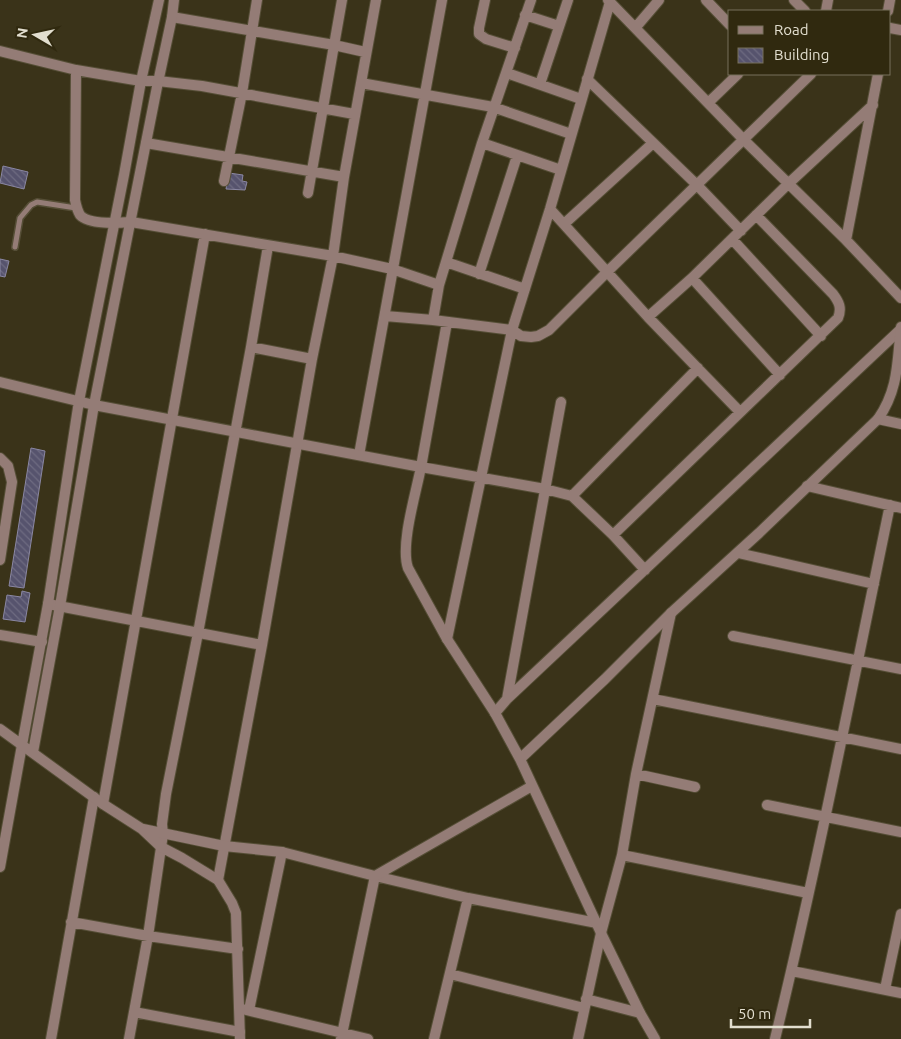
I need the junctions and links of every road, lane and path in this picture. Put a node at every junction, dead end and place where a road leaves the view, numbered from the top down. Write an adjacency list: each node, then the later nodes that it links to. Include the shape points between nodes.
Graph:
1 (159, 0): 31 (street)
2 (174, 0): 16 (street)
3 (257, 0): 20 (street)
4 (342, 0): 21 (street)
5 (376, 0): 24 (street)
6 (442, 0): 36 (street)
7 (485, 0): 22 (street, via 479,34)
8 (531, 0): 15 (street)
9 (568, 0): 18 (street)
10 (659, 0): 19 (street)
11 (706, 0): 17 (street)
12 (794, 0): 14 (street)
13 (609, 1): 19 (street); 30 (street)
14 (805, 10)
15 (525, 15): 18 (street); 22 (street)
16 (172, 18): 20 (street); 32 (street)
17 (728, 24)
18 (559, 26): 34 (street)
19 (636, 27): 38 (street)
20 (252, 31): 21 (street); 35 (street)
21 (334, 45): 24 (street); 41 (street)
22 (515, 48): 26 (street)
23 (0, 51): 25 (street)
24 (365, 52): 33 (street)
25 (76, 70): 31 (street); 57 (street)
26 (507, 74): 34 (street); 40 (street)
27 (737, 75): 38 (street)
28 (811, 75): 44 (street)
29 (878, 75): 39 (street)
30 (587, 79): 37 (street); 47 (street)
31 (141, 81): 32 (street); 61 (street)
32 (158, 81): 35 (street); 45 (street)
33 (361, 83): 36 (street); 42 (street)
34 (540, 84): 37 (street)
35 (242, 94): 41 (street); 48 (street)
36 (426, 95): 40 (street); 71 (street)
37 (581, 99): 43 (street)
38 (709, 102): 44 (street)
39 (873, 105): 54 (street); 66 (street)
40 (493, 107): 43 (street); 46 (street)
41 (324, 108): 42 (street); 51 (street)
42 (354, 114): 52 (street)
43 (571, 134): 50 (street)
44 (743, 139): 54 (street); 55 (street)
45 (146, 143): 48 (street); 60 (street)
46 (482, 143): 49 (street); 70 (street)
47 (653, 143): 55 (street); 62 (street)
48 (230, 156): 51 (street); 53 (street)
49 (517, 156): 50 (street); 73 (street)
50 (561, 170): 58 (street)
51 (312, 171): 52 (street); 56 (street)
52 (344, 176): 69 (street)
53 (224, 181)
54 (788, 184): 59 (street); 66 (street)
55 (698, 185): 63 (street); 72 (street)
56 (308, 193)
57 (76, 208): 61 (street, via 82,217 89,220); 68 (lane, via 37,202 30,205 20,218)
58 (550, 209): 62 (street); 76 (street)
59 (756, 215): 63 (street); 84 (street, via 839,302 838,318)
60 (131, 222): 61 (street); 64 (street); 93 (street)
61 (114, 223): 91 (street)
62 (564, 224): 72 (street)
63 (741, 231): 65 (street)
64 (205, 234): 67 (street); 96 (street)
65 (732, 239): 74 (street); 84 (street)
66 (846, 240): 77 (street)
67 (268, 246): 69 (street); 85 (street)
68 (15, 248)
69 (333, 256): 71 (street); 86 (street)
70 (446, 262): 73 (street); 75 (street)
71 (392, 269): 75 (street); 78 (street)
72 (607, 272): 79 (street); 83 (street, via 549,330 531,337)
73 (479, 274): 76 (street)
74 (692, 278): 79 (street); 89 (street)
75 (439, 285): 80 (street)
76 (525, 289): 83 (street)
77 (901, 298)
78 (384, 316): 80 (street); 100 (street)
79 (648, 317): 88 (street)
80 (432, 320): 81 (street)
81 (447, 322): 83 (street); 102 (street)
82 (901, 328): 87 (street); 112 (street)
83 (512, 330): 103 (street)
84 (821, 336): 89 (street)
85 (251, 347): 86 (street); 98 (street)
86 (312, 359): 99 (street)
87 (899, 366): 95 (street, via 888,405)
88 (698, 368): 94 (street); 106 (street)
89 (780, 375): 94 (street)
90 (0, 382): 91 (street)
91 (79, 401): 93 (street); 114 (street)
92 (561, 402): 105 (street)
93 (94, 406): 96 (street); 115 (street)
94 (740, 412): 109 (street)
95 (878, 419): 97 (street); 104 (street)
96 (172, 420): 98 (street); 117 (street)
97 (901, 424)
98 (234, 432): 99 (street); 118 (street)
99 (298, 444): 100 (street); 123 (street)
100 (359, 455): 102 (street)
101 (0, 458): 111 (street, via 8,466 12,482)
102 (421, 467): 103 (street); 121 (street, via 405,559)
103 (480, 478): 105 (street); 121 (street)
104 (807, 486): 107 (street); 110 (street)
105 (545, 489): 106 (street); 126 (street)
106 (572, 496): 109 (street)
107 (890, 505): 108 (street); 113 (street)
108 (901, 508)
109 (613, 535): 112 (street)
110 (738, 553): 113 (street); 116 (street)
111 (0, 560)
112 (645, 570): 126 (street)
113 (874, 584): 124 (street)
114 (48, 604): 115 (street); 122 (street)
115 (60, 606): 117 (street); 133 (street)
116 (671, 613): 127 (street); 134 (street)
117 (136, 621): 118 (street); 139 (street)
118 (198, 633): 123 (street); 144 (street, via 166,794)
119 (0, 635): 122 (street)
120 (733, 636): 124 (street)
121 (447, 639): 128 (street)
122 (42, 642): 131 (street)
123 (262, 645): 145 (street)
124 (860, 660): 125 (street); 130 (street)
125 (901, 669)
126 (507, 699): 128 (street)
127 (653, 699): 130 (street); 135 (street)
128 (495, 713): 134 (street)
129 (0, 729): 131 (street)
130 (841, 737): 132 (street); 141 (street)
131 (22, 745): 133 (street); 149 (street)
132 (901, 750)
133 (33, 752): 138 (street)
134 (520, 759): 136 (street)
135 (636, 774): 137 (street); 148 (street)
136 (532, 786): 150 (street); 156 (street)
137 (695, 786)
138 (94, 797): 139 (street); 155 (street)
139 (103, 804): 142 (street)
140 (767, 805): 141 (street)
141 (825, 816): 143 (street); 152 (street)
142 (142, 829): 144 (street); 146 (street)
143 (901, 832)
144 (163, 834): 145 (street); 146 (street)
145 (224, 846): 147 (street); 151 (street)
146 (161, 847): 151 (street); 157 (street)
147 (282, 852): 150 (street); 164 (street)
148 (622, 855): 152 (street); 156 (street)
149 (0, 867)
150 (376, 876): 153 (street); 168 (street)
151 (218, 880): 158 (street, via 236,913)
152 (808, 893): 159 (street)
153 (468, 898): 156 (street); 160 (street)
154 (901, 914): 161 (street)
155 (71, 922): 157 (street); 169 (street)
156 (599, 928): 163 (street); 166 (street)
157 (148, 936): 158 (street); 165 (street)
158 (238, 949): 164 (street)
159 (792, 971): 161 (street); 175 (street)
160 (450, 974): 163 (street); 172 (street)
161 (885, 989): 162 (street)
162 (901, 993)
163 (585, 1004): 166 (street); 173 (street)
164 (244, 1009): 167 (street); 168 (street)
165 (134, 1012): 167 (street); 170 (street)
166 (640, 1013): 174 (street)
167 (240, 1035)
168 (342, 1036): 171 (street)
169 (51, 1039)
170 (129, 1039)
171 (368, 1039)
172 (434, 1039)
173 (578, 1039)
174 (656, 1039)
175 (775, 1039)

